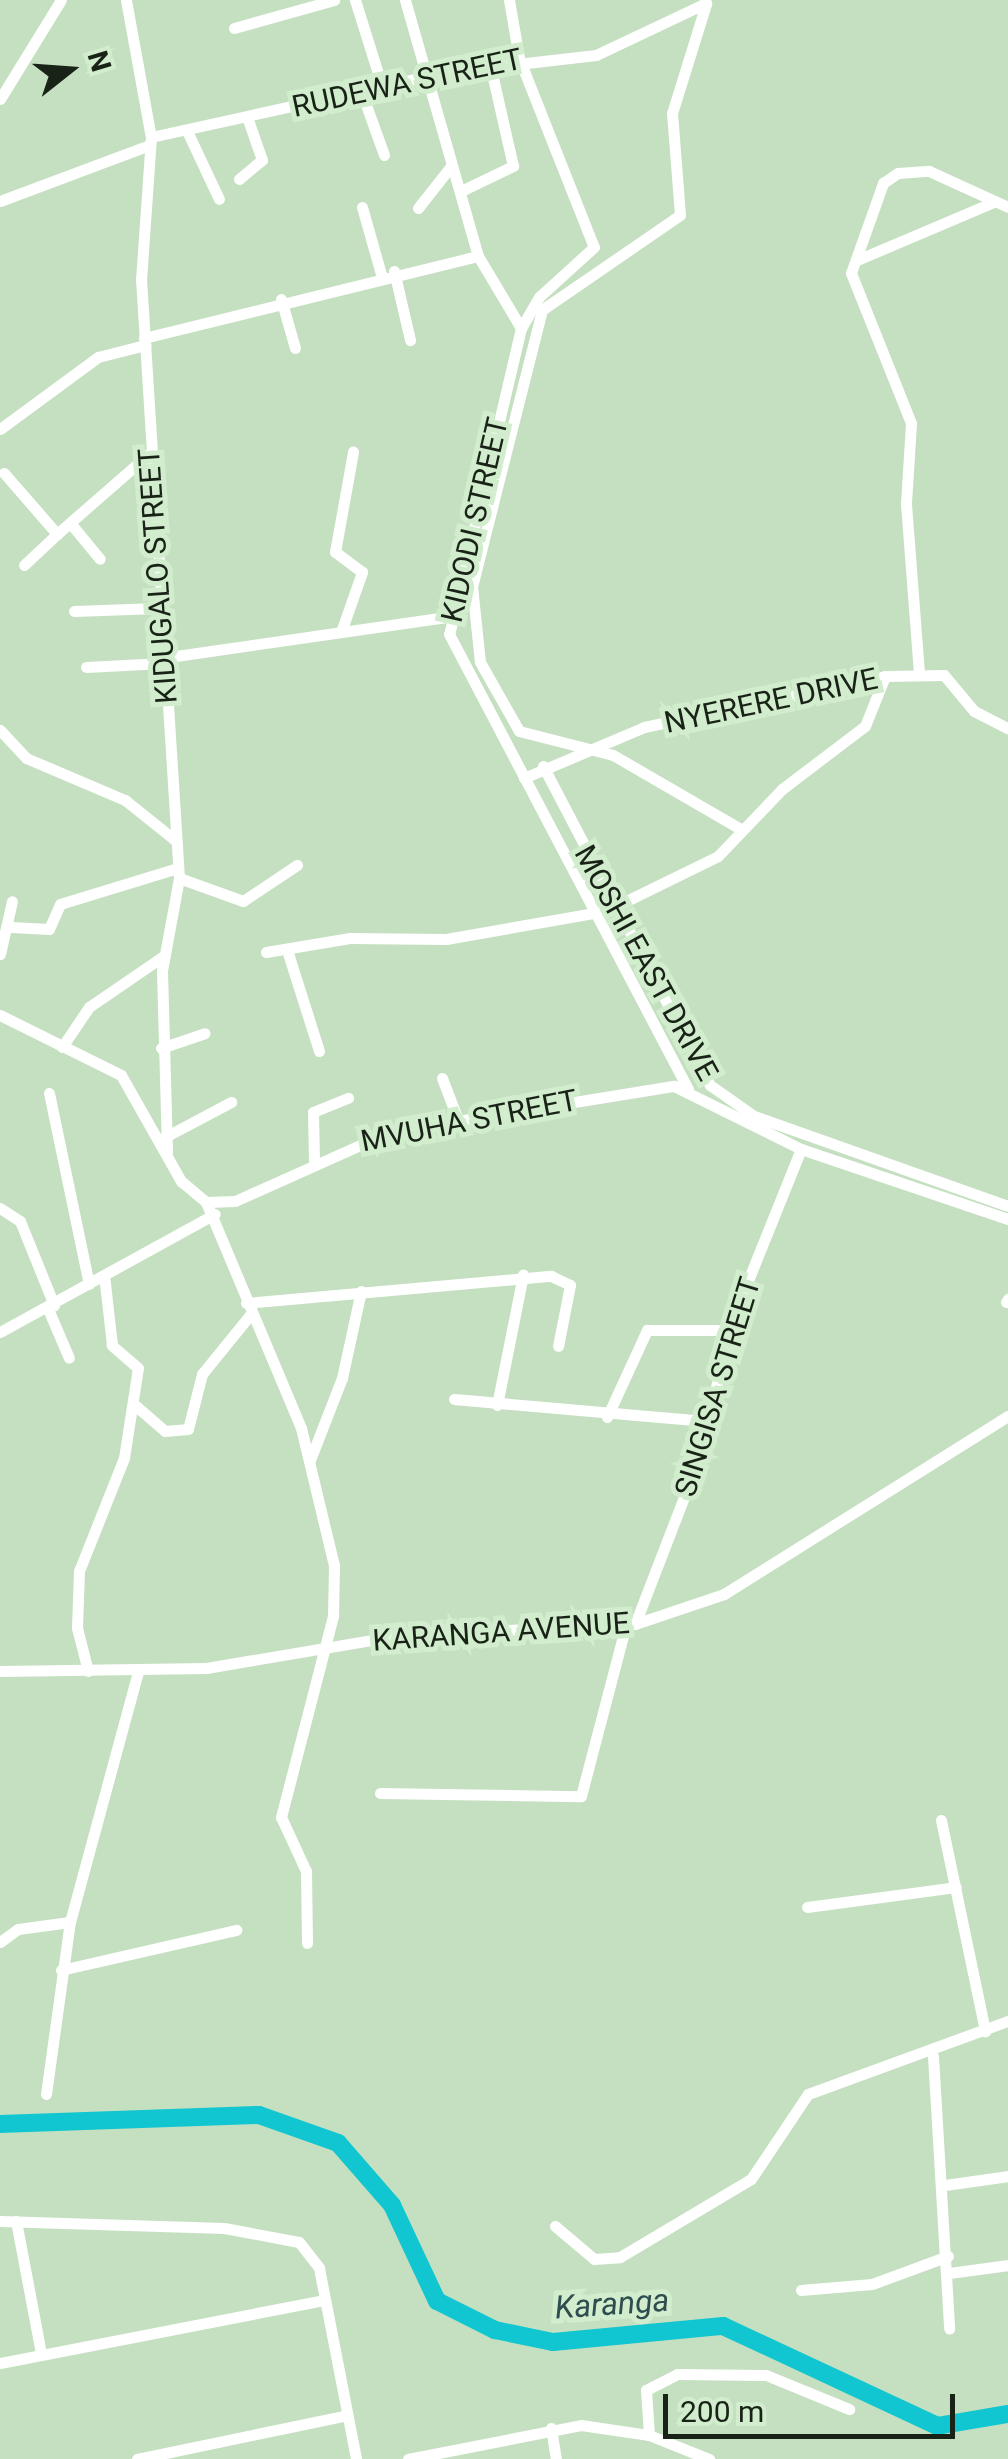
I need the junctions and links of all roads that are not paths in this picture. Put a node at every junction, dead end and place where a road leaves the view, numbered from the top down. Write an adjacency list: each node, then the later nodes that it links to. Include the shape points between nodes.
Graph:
1 (126, 0): 17 (street, KIDUGALO STREET)
2 (334, 0): 8 (street)
3 (355, 0): 12 (street)
4 (404, 0): 11 (street)
5 (509, 0): 9 (street, KIDODI STREET)
6 (709, 2): 9 (street, RUDEWA STREET, via 596,55); 54 (street, via 672,113 680,215 542,310 472,575 476,650 506,714 526,736)
7 (55, 3): 14 (street)
8 (234, 28)
9 (519, 58): 10 (street, RUDEWA STREET); 32 (street, KIDODI STREET, via 594,247 539,297)
10 (490, 64): 11 (street, RUDEWA STREET); 21 (street, via 513,166)
11 (420, 78): 12 (street, RUDEWA STREET); 19 (street)
12 (382, 86): 13 (street, RUDEWA STREET)
13 (361, 91): 15 (street, RUDEWA STREET); 18 (street)
14 (0, 99)
15 (246, 117): 16 (street, RUDEWA STREET); 20 (street, via 262,160)
16 (187, 131): 17 (street, RUDEWA STREET); 22 (street)
17 (150, 141): 23 (street, RUDEWA STREET); 34 (street, KIDUGALO STREET, via 140,225)
18 (384, 155)
19 (452, 166): 21 (street); 27 (street)
20 (239, 180)
21 (461, 191): 28 (street)
22 (219, 198)
23 (0, 201)
24 (991, 204): 26 (street); 29 (street); 29 (street, via 928,171 898,172 883,183)
25 (362, 207): 30 (street)
26 (1008, 207)
27 (418, 208)
28 (478, 256): 30 (street); 32 (street)
29 (858, 260): 50 (street, via 854,294 911,423 906,504)
30 (388, 272): 31 (street); 33 (street)
31 (281, 299): 34 (street); 35 (street)
32 (520, 328): 46 (street, KIDODI STREET)
33 (410, 340)
34 (144, 341): 36 (street, via 98,357); 38 (street, KIDUGALO STREET)
35 (295, 348)
36 (0, 430)
37 (354, 452): 47 (street, via 335,552 362,572)
38 (150, 453): 40 (street); 44 (street, KIDUGALO STREET)
39 (4, 474): 41 (street)
40 (71, 524): 41 (street); 42 (street)
41 (57, 534): 43 (street)
42 (100, 559)
43 (24, 565)
44 (158, 608): 45 (street); 48 (street, KIDUGALO STREET)
45 (74, 610)
46 (448, 617): 47 (street); 56 (street, KIDODI STREET, via 452,651)
47 (341, 632): 48 (street)
48 (162, 661): 49 (street); 58 (street, KIDUGALO STREET)
49 (86, 667)
50 (919, 673): 51 (street, NYERERE DRIVE); 52 (street, NYERERE DRIVE, via 944,675 974,711)
51 (885, 676): 54 (street, NYERERE DRIVE, via 644,727); 57 (street, via 865,726)
52 (1008, 728)
53 (0, 730): 58 (street, via 26,758 125,800)
54 (581, 754): 55 (street, NYERERE DRIVE); 57 (street, via 613,755)
55 (543, 766): 56 (street, NYERERE DRIVE); 62 (street, MOSHI EAST DRIVE)
56 (524, 778): 62 (street, KIDODI STREET)
57 (739, 828): 62 (street, via 683,878)
58 (175, 840): 60 (street, KIDUGALO STREET)
59 (297, 865): 60 (street, via 243,902)
60 (178, 873): 63 (street, via 60,904 49,930); 67 (street, KIDUGALO STREET)
61 (12, 901): 63 (street)
62 (606, 910): 64 (street, via 446,939 364,937); 74 (street, KIDODI STREET); 85 (street, MOSHI EAST DRIVE, via 728,1101)
63 (12, 927): 66 (street)
64 (286, 950): 65 (street); 72 (street)
65 (266, 952)
66 (0, 954)
67 (165, 955): 70 (street, via 89,1006); 71 (street, KIDUGALO STREET)
68 (0, 1015): 70 (street)
69 (205, 1033): 71 (street)
70 (62, 1046): 81 (street, via 121,1075)
71 (161, 1048): 79 (street, KIDUGALO STREET)
72 (319, 1052)
73 (442, 1078): 78 (street)
74 (688, 1090): 78 (street, MVUHA STREET); 80 (street, via 718,1116)
75 (49, 1093): 91 (street)
76 (348, 1098): 82 (street, via 313,1112)
77 (231, 1102): 79 (street)
78 (458, 1120): 82 (street, MVUHA STREET, via 362,1139)
79 (166, 1137): 81 (street, KIDUGALO STREET)
80 (801, 1149): 88 (street); 95 (street, SINGISA STREET)
81 (167, 1152): 83 (street)
82 (314, 1160): 84 (street, MVUHA STREET)
83 (206, 1202): 84 (street, MVUHA STREET); 87 (street)
84 (235, 1202): 87 (street)
85 (1008, 1206)
86 (0, 1208): 93 (street, via 20,1221)
87 (211, 1216): 89 (street); 94 (street)
88 (1008, 1219)
89 (104, 1275): 91 (street); 101 (street, via 112,1345 138,1368)
90 (523, 1275): 92 (street); 97 (street, via 568,1281); 100 (street)
91 (89, 1284): 93 (street)
92 (361, 1291): 94 (street); 105 (street, via 342,1378)
93 (51, 1307): 96 (street); 98 (street)
94 (248, 1309): 101 (street, via 202,1374 188,1429 165,1431); 105 (street)
95 (730, 1330): 103 (street, via 647,1330); 104 (street, SINGISA STREET)
96 (0, 1332)
97 (558, 1346)
98 (69, 1358)
99 (454, 1399): 100 (street)
100 (497, 1405): 103 (street)
101 (136, 1406): 109 (street, via 81,1561 77,1628)
102 (1008, 1416): 106 (street, KARANGA AVENUE, via 724,1594)
103 (607, 1417): 104 (street)
104 (708, 1422): 106 (street, SINGISA STREET)
105 (310, 1460): 107 (street, via 337,1594)
106 (630, 1624): 107 (street, KARANGA AVENUE, via 455,1630); 111 (street, SINGISA STREET, via 581,1796)
107 (322, 1648): 110 (street, KARANGA AVENUE); 118 (street, via 280,1816 306,1872)
108 (0, 1671): 109 (street, KARANGA AVENUE)
109 (88, 1671): 110 (street, KARANGA AVENUE)
110 (138, 1672): 115 (street)
111 (380, 1793)
112 (941, 1820): 113 (street)
113 (956, 1887): 114 (street); 121 (street)
114 (807, 1907)
115 (70, 1922): 117 (street, via 18,1929); 119 (street)
116 (236, 1930): 119 (street)
117 (0, 1942)
118 (307, 1944)
119 (61, 1970): 123 (street)
120 (1008, 2021): 121 (street)
121 (985, 2031): 122 (street)
122 (933, 2056): 125 (street); 128 (street, via 808,2094 751,2179 620,2258 594,2259)
123 (46, 2094)
124 (1008, 2176): 125 (street)
125 (946, 2185): 129 (street)
126 (0, 2221): 127 (street)
127 (16, 2222): 133 (street, via 282,2234 309,2250); 135 (street)
128 (554, 2226)
129 (948, 2256): 131 (street); 132 (street, via 872,2284)
130 (1008, 2265): 131 (street)
131 (949, 2272): 134 (street)
132 (800, 2290)
133 (325, 2300): 135 (street); 138 (street)
134 (949, 2328)
135 (42, 2354): 136 (street)
136 (0, 2363)
137 (849, 2410): 140 (street, via 766,2376 677,2374 646,2390)
138 (347, 2415): 141 (street); 142 (street)
139 (551, 2428): 140 (street); 143 (street); 144 (street)
140 (649, 2435): 145 (street)
141 (137, 2459)
142 (356, 2459)
143 (408, 2459)
144 (556, 2459)
145 (709, 2459)

